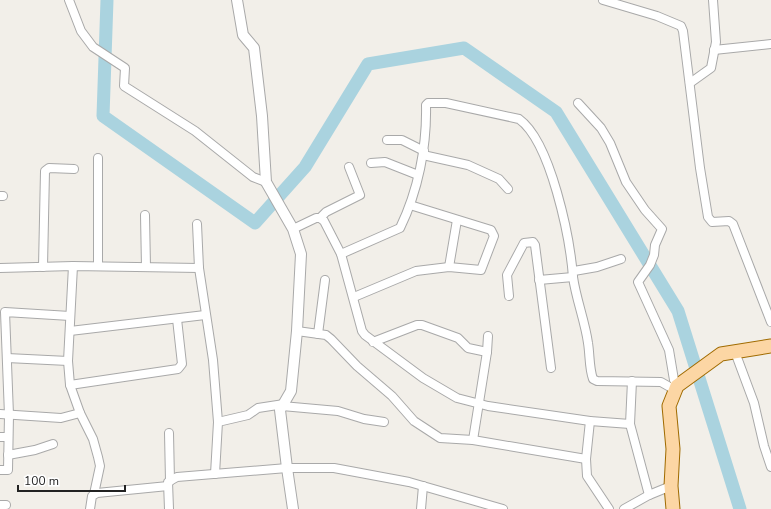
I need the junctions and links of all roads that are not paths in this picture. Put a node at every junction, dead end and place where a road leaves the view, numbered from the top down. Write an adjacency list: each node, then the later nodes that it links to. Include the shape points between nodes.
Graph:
1 (69, 0): 16 (street, via 82,31 93,47 125,68 124,86 195,131 253,177)
2 (236, 0): 16 (street, via 244,35 254,48)
3 (603, 0): 7 (street, via 681,26 684,31)
4 (713, 0): 6 (street, via 716,42)
5 (771, 44): 6 (street)
6 (714, 50): 7 (street, via 710,68)
7 (690, 83): 42 (street, via 708,217 712,222 729,221 733,224)
8 (578, 103): 56 (street, via 601,128 626,182 645,210 661,226 662,233 655,245 654,255 650,265 639,278 638,284 669,350)
9 (387, 140): 10 (street, via 402,140)
10 (423, 153): 15 (street); 17 (street, via 468,166 499,179); 33 (street, via 426,105 430,102 488,111 519,119 528,125 550,170 560,204)
11 (98, 158): 27 (street)
12 (371, 163): 15 (street, via 385,162)
13 (349, 167): 20 (street, via 360,195 326,212)
14 (74, 168): 29 (street, via 49,168 44,171)
15 (418, 175): 18 (street)
16 (267, 183): 23 (street)
17 (508, 189)
18 (410, 205): 21 (street); 24 (street, via 397,230)
19 (145, 215): 30 (street)
20 (320, 218): 23 (street); 24 (street)
21 (457, 220): 28 (street); 28 (street, via 491,230 494,236 481,270)
22 (197, 224): 32 (street)
23 (291, 226): 43 (street, via 301,254)
24 (341, 254): 37 (street)
25 (621, 259): 33 (street)
26 (73, 266): 27 (street); 29 (street); 40 (street)
27 (98, 266): 30 (street)
28 (450, 266): 37 (street, via 416,271)
29 (43, 267): 31 (street)
30 (146, 267): 32 (street)
31 (0, 268)
32 (200, 268): 39 (street)
33 (574, 274): 35 (street); 54 (street, via 593,379)
34 (325, 280): 45 (street)
35 (539, 280): 36 (street, via 535,245 533,242 526,242 507,274); 53 (street)
36 (508, 296)
37 (354, 297): 47 (street, via 362,331)
38 (2, 312): 40 (street); 51 (street)
39 (205, 315): 41 (street); 63 (street, via 213,360)
40 (70, 316): 44 (street)
41 (177, 319): 44 (street); 55 (street, via 182,364 178,369)
42 (771, 322)
43 (297, 331): 45 (street); 58 (street, via 291,391)
44 (70, 332): 52 (street)
45 (318, 334): 68 (street, via 326,335 336,343 357,366 392,396 414,421 434,435 440,438)
46 (488, 336): 49 (street)
47 (373, 342): 49 (street, via 422,325 458,338 468,348); 57 (street, via 450,394)
48 (771, 346): 50 (main road)
49 (487, 352): 57 (street)
50 (735, 352): 56 (main road, via 719,356); 72 (street, via 754,403)
51 (5, 359): 52 (street); 61 (street)
52 (68, 362): 55 (street)
53 (551, 368)
54 (632, 381): 56 (street, via 662,382); 65 (street)
55 (70, 385): 59 (street)
56 (676, 388): 78 (main road, via 669,406 673,449)
57 (479, 404): 62 (street); 68 (street)
58 (283, 405): 63 (street, via 258,408 248,415); 64 (street, via 338,411); 73 (street, via 280,410)
59 (80, 413): 61 (street, via 61,418); 79 (street, via 93,439 100,466)
60 (0, 414): 61 (street)
61 (9, 415): 67 (street)
62 (590, 421): 65 (street); 71 (street)
63 (218, 422): 75 (street)
64 (384, 422)
65 (630, 424): 80 (street)
66 (169, 433): 76 (street)
67 (4, 437): 70 (street)
68 (473, 440): 71 (street)
69 (53, 444): 70 (street)
70 (8, 455): 74 (street, via 8,470)
71 (586, 459): 86 (street, via 589,480)
72 (771, 467)
73 (287, 468): 75 (street); 77 (street, via 334,468); 83 (street)
74 (0, 470)
75 (215, 474): 76 (street, via 177,477)
76 (169, 483): 79 (street); 82 (street)
77 (423, 486): 84 (street); 85 (street)
78 (671, 486): 80 (street); 88 (main road)
79 (94, 494): 81 (street)
80 (649, 495): 87 (street)
81 (90, 509)
82 (169, 509)
83 (294, 509)
84 (421, 509)
85 (503, 509)
86 (609, 509)
87 (624, 509)
88 (673, 509)

